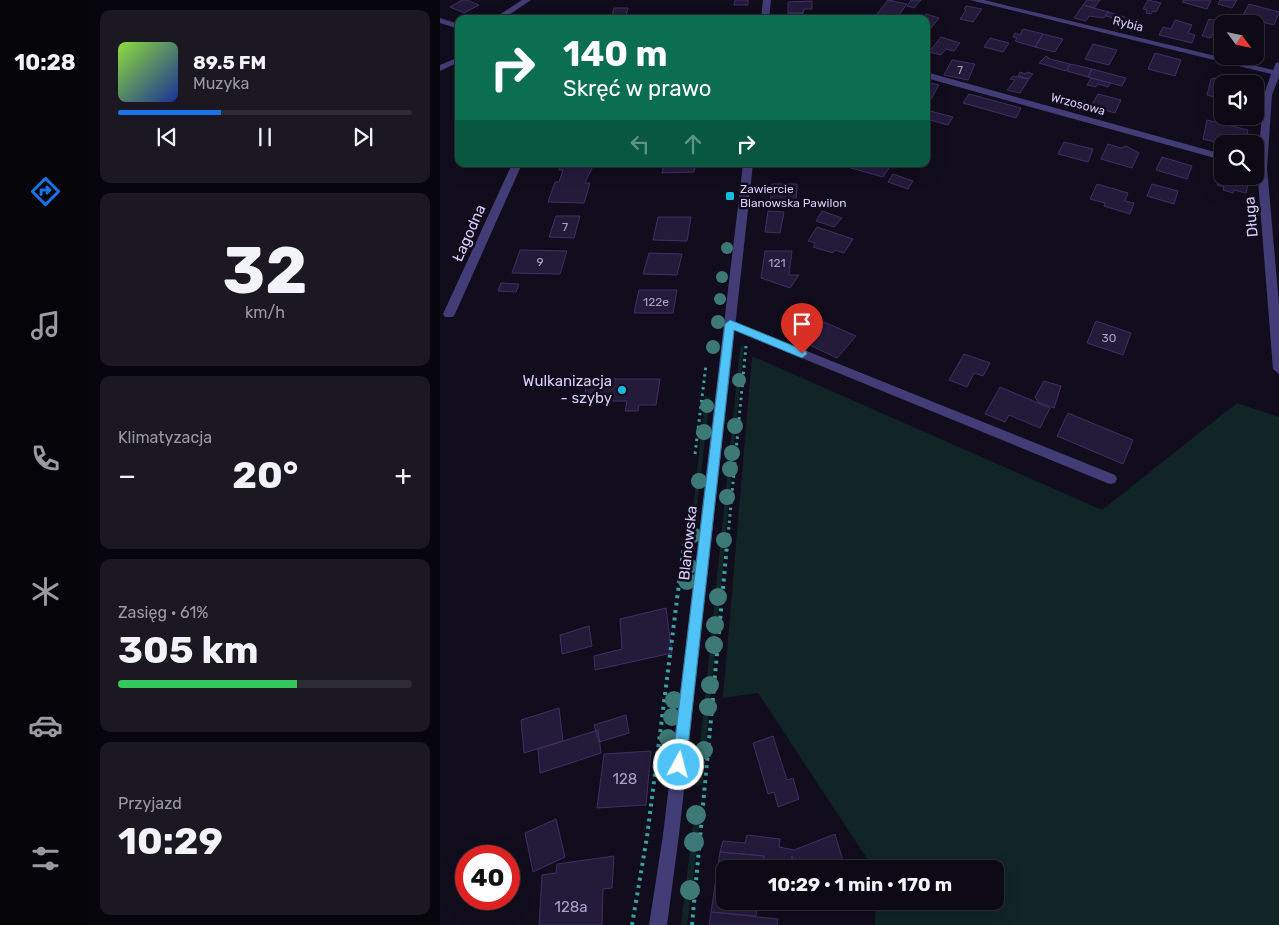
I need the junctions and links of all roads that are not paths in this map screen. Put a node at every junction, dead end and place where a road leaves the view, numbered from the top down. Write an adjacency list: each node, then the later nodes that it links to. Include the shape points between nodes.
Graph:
1 (527, 0): 4 (street)
2 (767, 0): 5 (street)
3 (974, 0): 10 (street, Rybia)
4 (503, 15)
5 (765, 15)
6 (440, 20): 7 (street)
7 (455, 26)
8 (455, 61): 9 (street)
9 (440, 68)
10 (1277, 69): 12 (street, Długa, via 1268,95)
11 (930, 76): 13 (street, Wrzosowa)
12 (1262, 135)
13 (1214, 155)
14 (516, 167): 17 (street, Łagodna)
15 (748, 167): 18 (street, Blanowska)
16 (1260, 185): 19 (street, Długa)
17 (449, 314)
18 (730, 324): 20 (street); 21 (street, Blanowska, via 674,816)
19 (1279, 369)
20 (1111, 479)
21 (658, 925)

